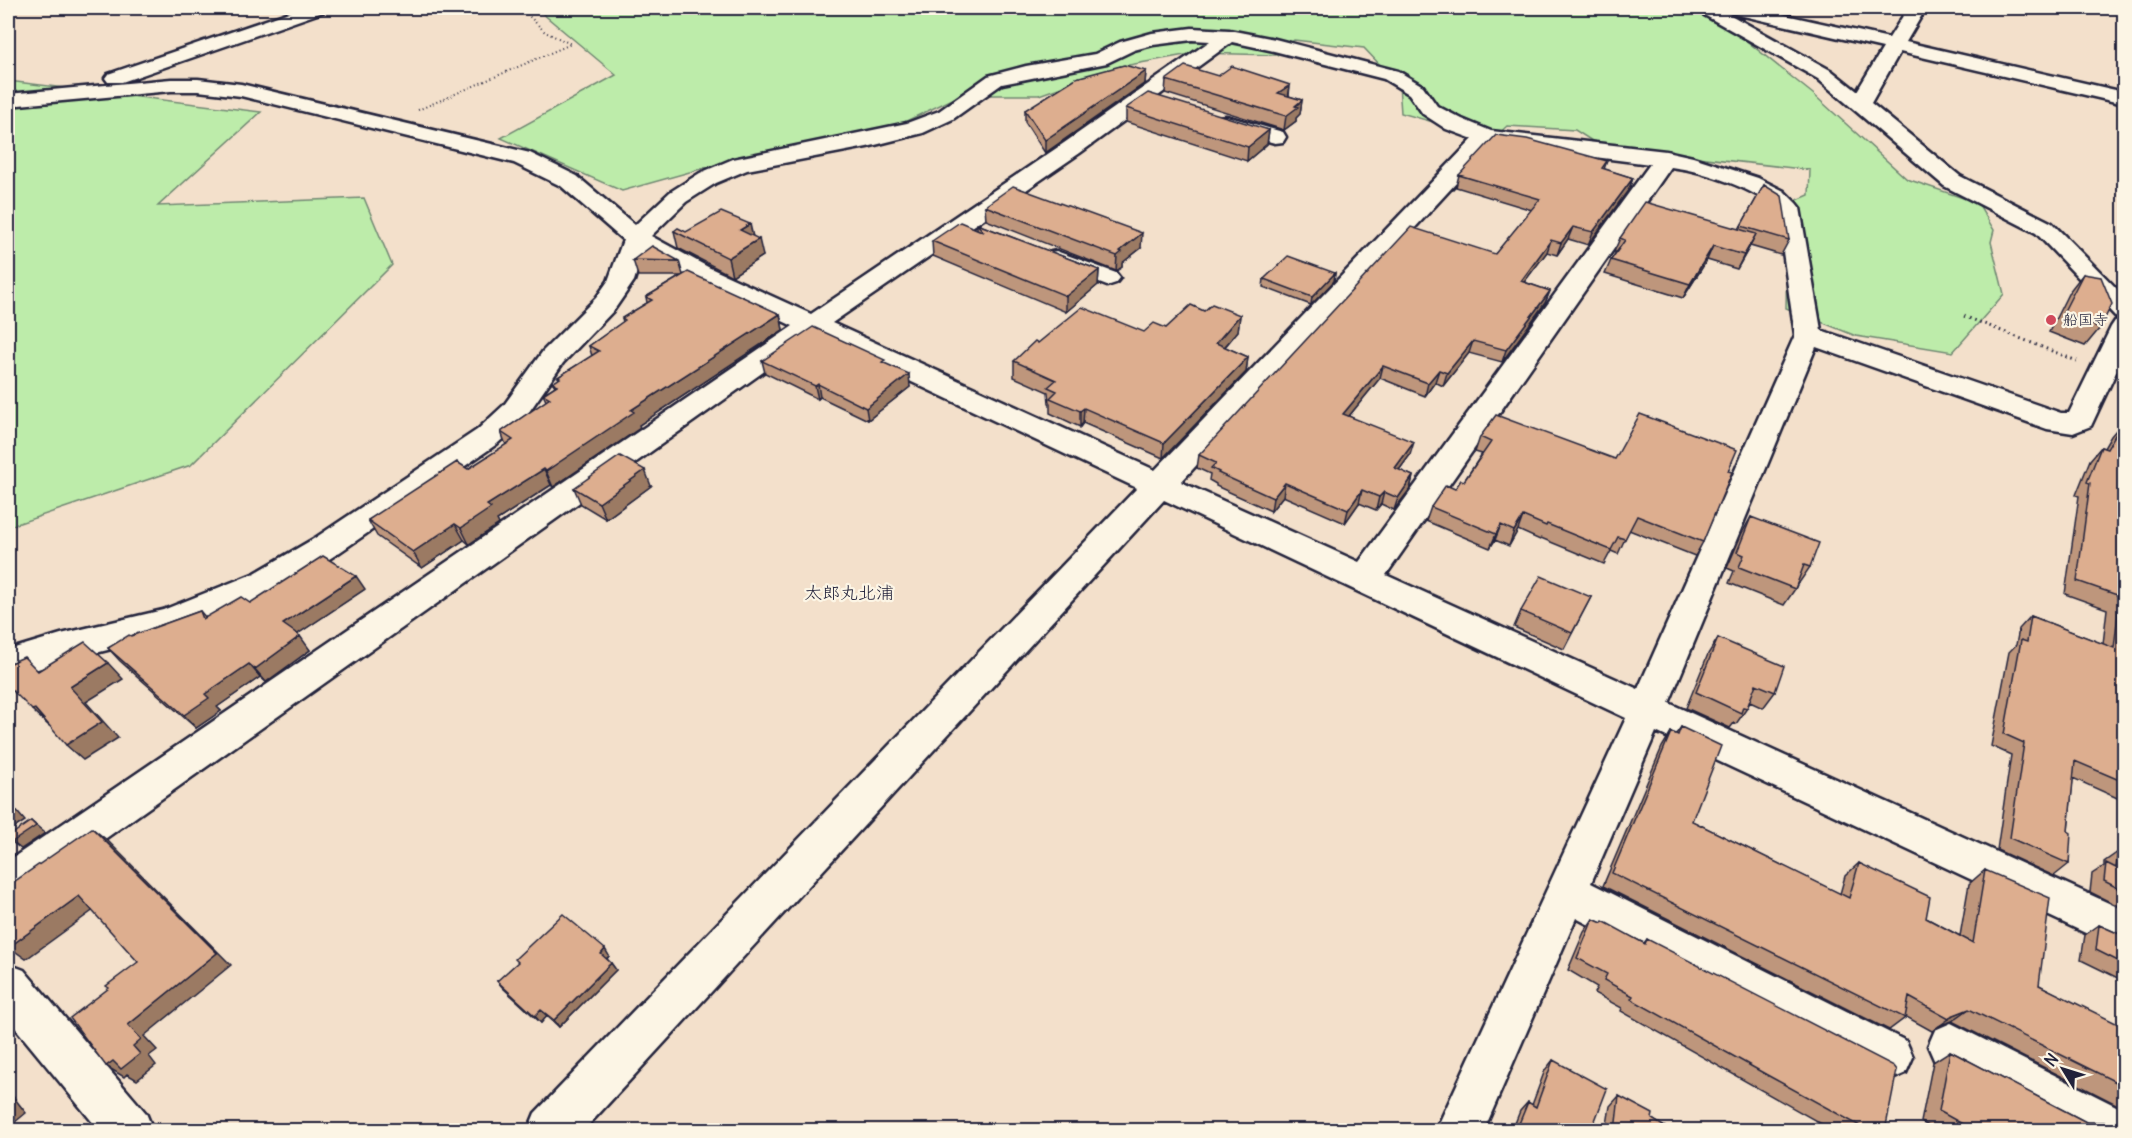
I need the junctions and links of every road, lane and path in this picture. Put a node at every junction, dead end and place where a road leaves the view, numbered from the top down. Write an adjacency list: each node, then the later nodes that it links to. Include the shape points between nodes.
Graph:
1 (317, 8): 8 (street, via 113,78)
2 (510, 8): 15 (path, via 527,14 546,32 571,44)
3 (1705, 8): 13 (street, via 1825,75)
4 (1732, 8): 7 (street)
5 (1917, 8): 7 (street)
6 (1229, 36): 9 (street); 17 (street, via 1391,75 1416,90 1431,110); 19 (street, via 1192,34 1152,39 1100,59 995,80 946,115 915,128 741,164 678,197)
7 (1895, 45): 10 (street); 13 (street)
8 (87, 92): 11 (street); 15 (street, via 208,86)
9 (1144, 96): 12 (street); 24 (street, via 973,227)
10 (2124, 98)
11 (8, 100)
12 (1166, 103)
13 (1860, 104): 22 (street, via 1952,181 2044,228)
14 (1209, 117): 16 (street)
15 (387, 123): 19 (street, via 483,147 546,168 569,181)
16 (1275, 137)
17 (1487, 137): 18 (street); 28 (street)
18 (1666, 158): 26 (street, via 1750,183 1776,196 1788,208); 29 (street)
19 (636, 238): 24 (street); 30 (street, via 621,281 605,304 553,357 514,412 487,437 364,521 267,582 169,622)
20 (1029, 248): 21 (street)
21 (1107, 278)
22 (2124, 310)
23 (1964, 316): 27 (path)
24 (812, 325): 28 (street); 32 (street)
25 (2124, 327): 27 (street)
26 (1809, 334): 27 (street, via 2057,422 2073,424 2081,418); 31 (street)
27 (2114, 374)
28 (1160, 485): 29 (street); 39 (street)
29 (1364, 580): 31 (street)
30 (8, 664)
31 (1647, 711): 33 (street); 34 (street)
32 (8, 884)
33 (1567, 892): 37 (street); 40 (street)
34 (2124, 931)
35 (8, 985): 38 (street)
36 (1951, 1046): 41 (street)
37 (1890, 1058)
38 (129, 1131)
39 (552, 1131)
40 (1460, 1131)
41 (2114, 1131)

